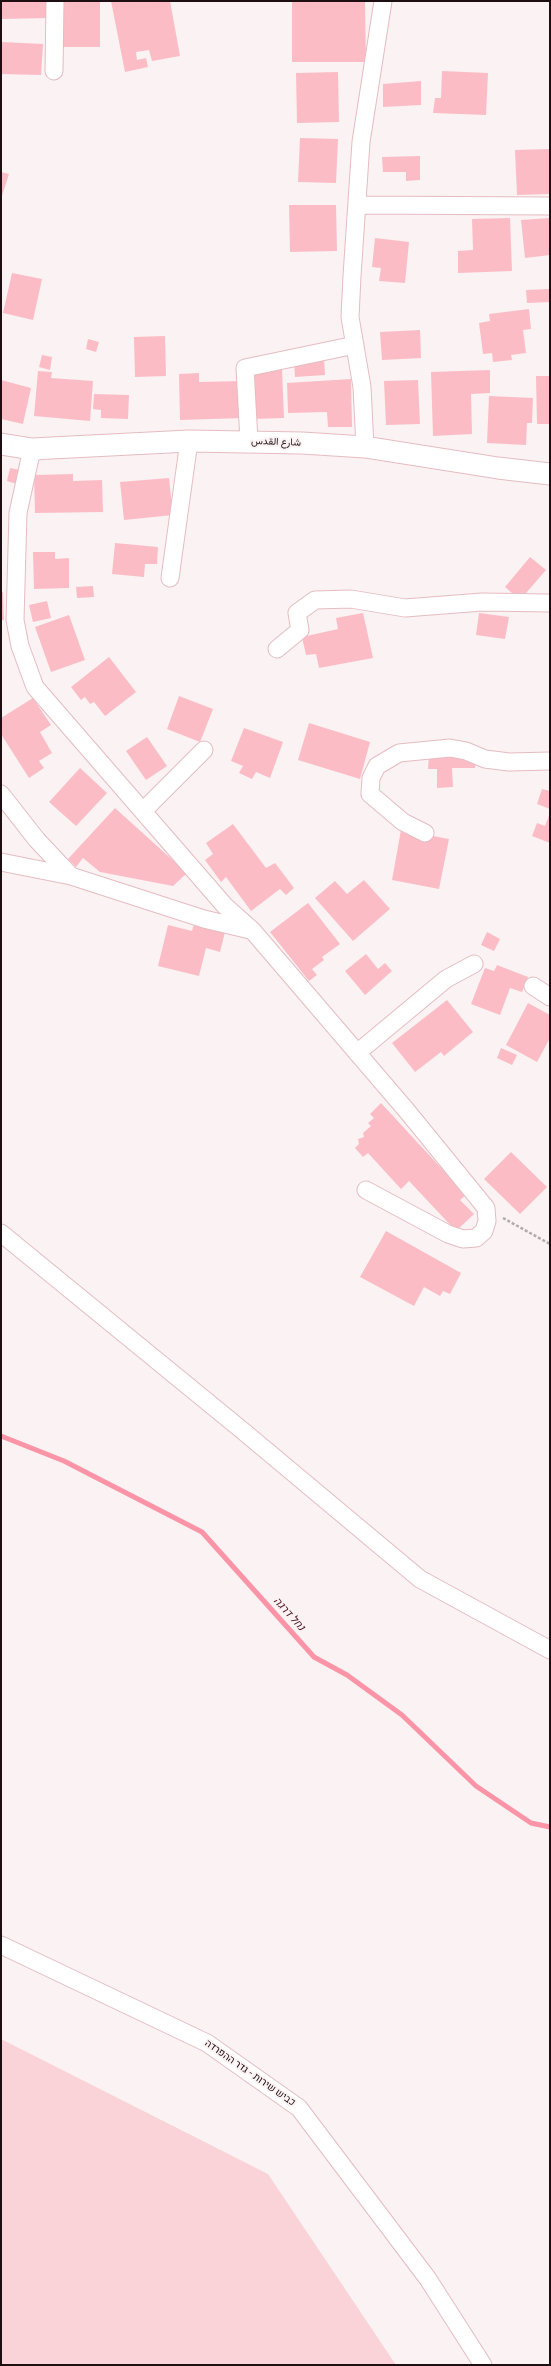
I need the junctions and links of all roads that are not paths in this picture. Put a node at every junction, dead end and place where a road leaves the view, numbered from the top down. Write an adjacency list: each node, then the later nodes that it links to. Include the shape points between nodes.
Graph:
1 (55, 1): 3 (street)
2 (383, 1): 4 (street, via 361,142)
3 (54, 71)
4 (357, 205): 5 (street); 6 (street, via 350,317)
5 (550, 206)
6 (355, 345): 8 (street, via 245,368); 10 (street, via 362,387)
7 (189, 441): 8 (main road, شارع القدس); 11 (main road, شارع القدس); 13 (street)
8 (249, 441): 10 (main road, شارع القدس)
9 (1, 444): 11 (main road, شارع القدس)
10 (365, 447): 12 (main road, شارع القدس)
11 (32, 449): 15 (street, via 18,513)
12 (550, 474)
13 (170, 578)
14 (550, 603): 16 (street, via 482,602 405,608 351,599 315,600 297,612 300,630)
15 (8, 623): 20 (street, via 20,646 35,687)
16 (277, 650)
17 (204, 750): 20 (street)
18 (550, 761): 21 (street, via 509,762 485,759 450,748 398,753 377,766 371,778 370,794 403,822)
19 (1, 794): 23 (street, via 37,840)
20 (143, 811): 24 (street, via 224,906)
21 (425, 833)
22 (1, 862): 23 (street)
23 (71, 876): 24 (street, via 204,918)
24 (252, 930): 28 (street)
25 (474, 964): 28 (street, via 446,979)
26 (533, 986): 27 (street)
27 (550, 997)
28 (357, 1053): 29 (street, via 486,1208 487,1221 484,1231 476,1238 463,1239 448,1234)
29 (366, 1190)
30 (1, 1233): 31 (street, via 243,1430 420,1579)
31 (550, 1650)
32 (1, 1945): 33 (street, כביש שירות - גדר ההפרדה, via 207,2042 300,2108 428,2280)
33 (483, 2365)

